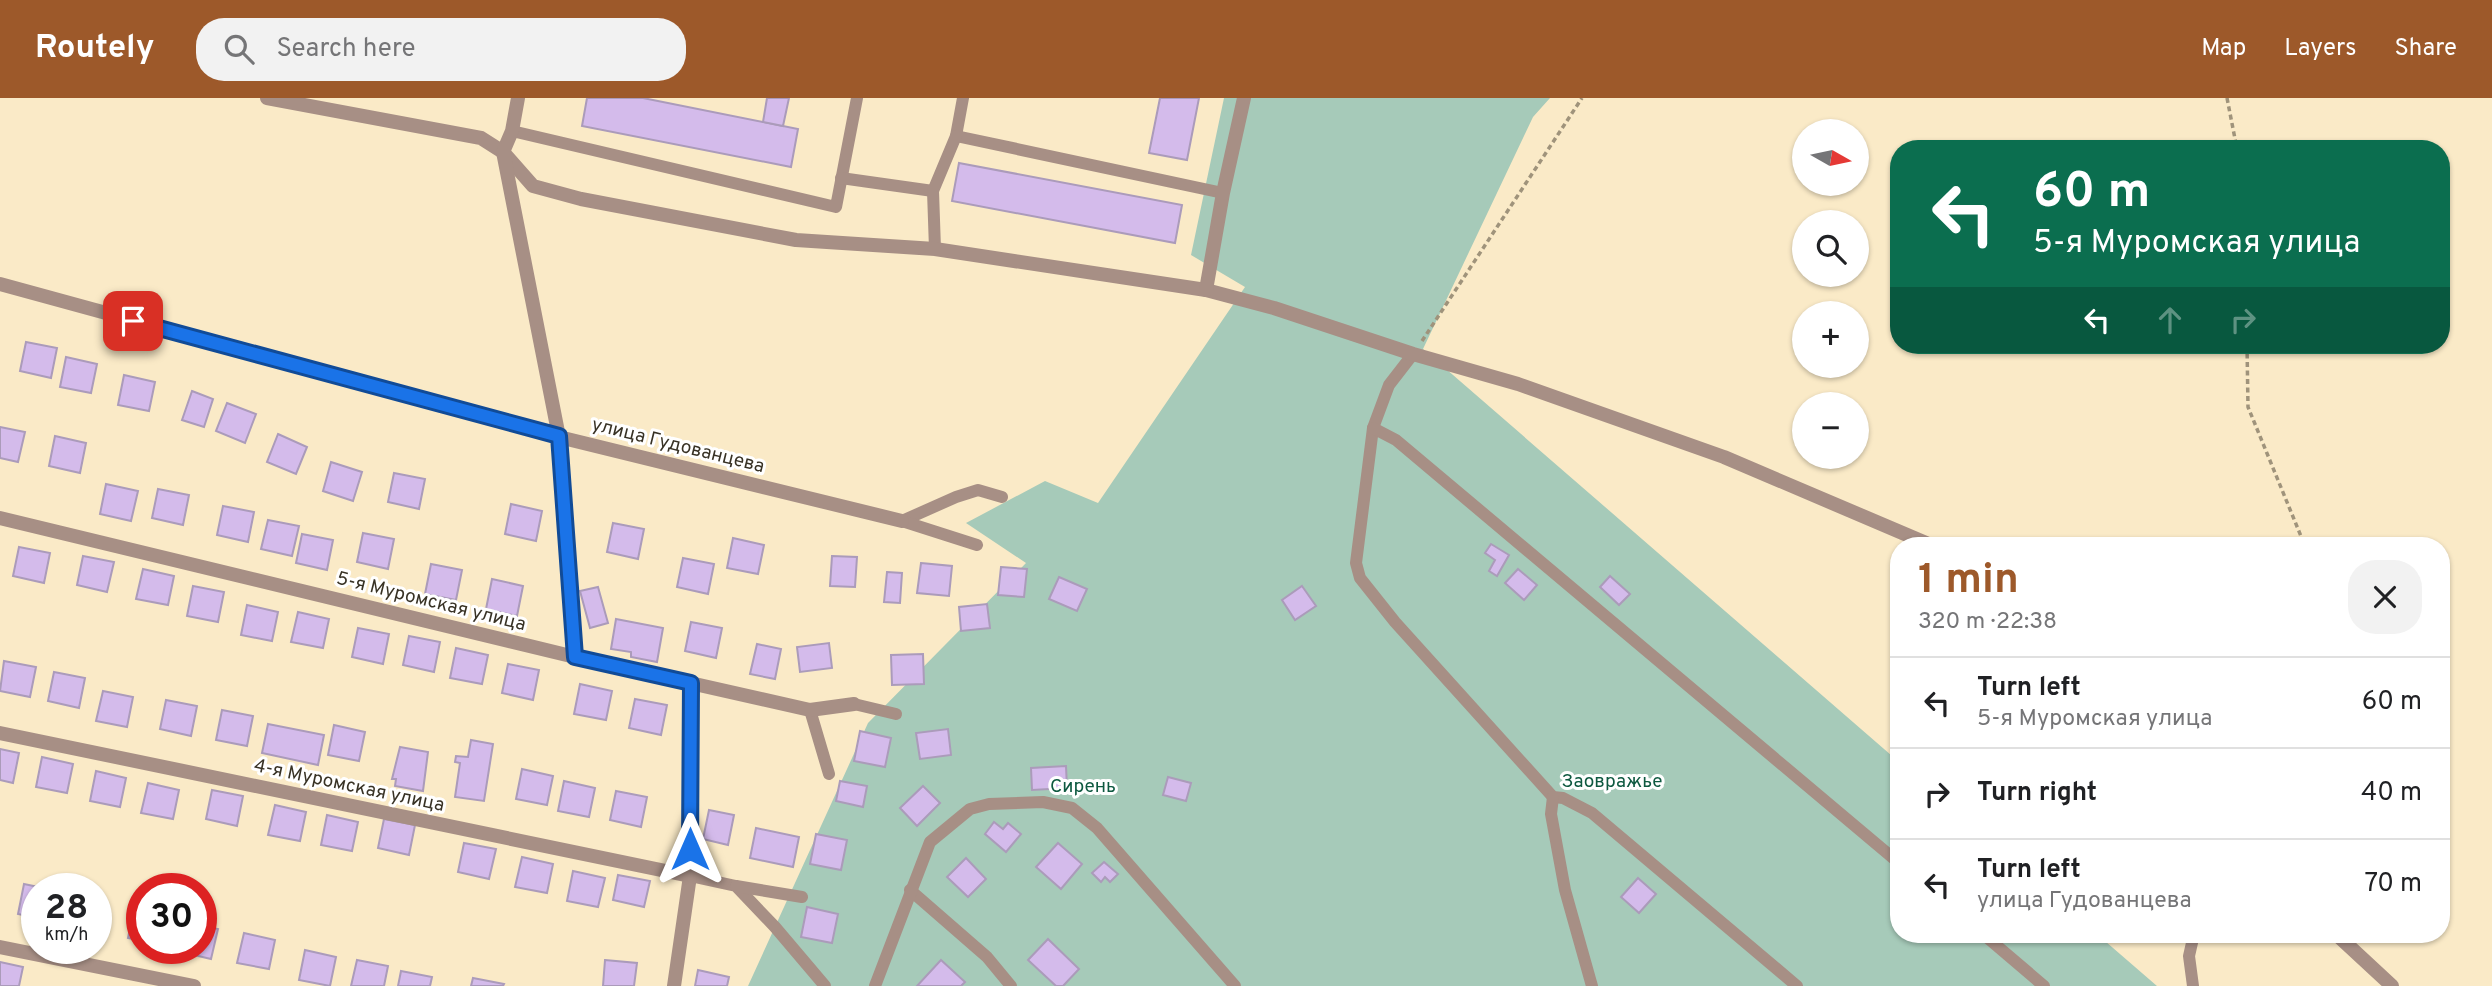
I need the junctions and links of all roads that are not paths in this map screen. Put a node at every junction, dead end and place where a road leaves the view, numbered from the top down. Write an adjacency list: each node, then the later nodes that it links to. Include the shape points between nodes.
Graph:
1 (267, 98): 8 (street, via 481,138)
2 (518, 98): 6 (street)
3 (857, 98): 9 (lane)
4 (963, 98): 7 (lane)
5 (1244, 98): 11 (street)
6 (512, 131): 8 (street); 9 (lane, via 836,207)
7 (956, 136): 10 (lane); 11 (lane)
8 (503, 152): 12 (street, via 533,186 581,199 796,240); 17 (street)
9 (841, 178): 10 (lane)
10 (933, 191): 12 (lane)
11 (1223, 193): 14 (street)
12 (934, 249): 14 (street)
13 (0, 285): 17 (street, улица Гудованцева)
14 (1206, 289): 15 (street)
15 (1413, 354): 16 (lane, via 1389,385); 21 (street, via 1518,384 1724,457)
16 (1373, 428): 30 (lane, via 1356,563 1360,578); 31 (lane, via 1396,440)
17 (559, 436): 20 (street, улица Гудованцева); 23 (street)
18 (1002, 497): 20 (lane, via 978,490)
19 (0, 518): 23 (street, 5-я Муромская улица)
20 (902, 521): 22 (lane)
21 (1912, 537)
22 (977, 545)
23 (575, 657): 24 (street, 5-я Муромская улица)
24 (691, 683): 26 (street, 5-я Муромская улица); 32 (street)
25 (854, 704): 26 (street, 5-я Муромская улица); 27 (lane)
26 (810, 710): 29 (lane)
27 (896, 713)
28 (0, 733): 32 (street, 4-я Муромская улица)
29 (829, 774)
30 (1553, 797): 46 (lane, via 1551,814 1564,890); 47 (lane, via 1592,813)
31 (1890, 855)
32 (690, 876): 33 (lane); 41 (street)
33 (736, 886): 35 (lane); 42 (lane)
34 (910, 890): 43 (lane); 44 (lane); 45 (lane, via 930,842 970,809 1043,802 1072,807 1097,828)
35 (802, 897)
36 (1994, 943): 48 (lane)
37 (2192, 943): 49 (lane)
38 (2346, 943): 50 (street)
39 (0, 947): 40 (street)
40 (194, 986)
41 (674, 986)
42 (825, 986)
43 (875, 986)
44 (1012, 986)
45 (1235, 986)
46 (1592, 986)
47 (1797, 986)
48 (2044, 986)
49 (2193, 986)
50 (2392, 986)

